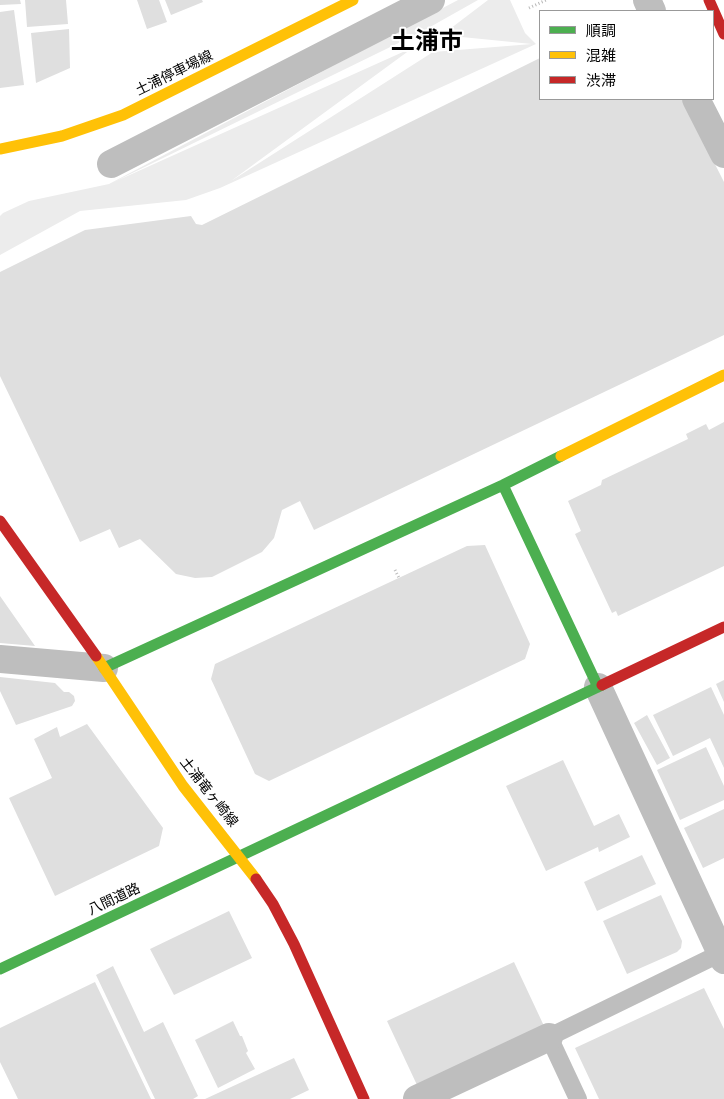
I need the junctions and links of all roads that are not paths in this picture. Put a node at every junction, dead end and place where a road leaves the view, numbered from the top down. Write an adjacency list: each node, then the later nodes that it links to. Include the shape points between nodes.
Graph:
1 (353, 0): 8 (street, 土浦停車場線, via 124,115 62,136)
2 (431, 0): 9 (street)
3 (714, 11): 4 (street)
4 (724, 34)
5 (697, 100): 7 (street)
6 (708, 100): 7 (street)
7 (721, 145)
8 (0, 149)
9 (111, 164)
10 (724, 375): 11 (street)
11 (503, 485): 15 (street); 16 (street)
12 (0, 522): 15 (street, 土浦竜ヶ崎線)
13 (724, 627): 16 (street, 八間道路)
14 (0, 659): 15 (street)
15 (104, 668): 17 (street, 土浦竜ヶ崎線, via 183,786)
16 (598, 688): 17 (street, 八間道路); 18 (street)
17 (240, 856): 19 (street, 八間道路); 21 (street, 土浦竜ヶ崎線, via 273,904 294,944)
18 (723, 956): 20 (lane)
19 (0, 969)
20 (549, 1037): 22 (street); 23 (lane)
21 (364, 1099)
22 (417, 1099)
23 (578, 1099)

